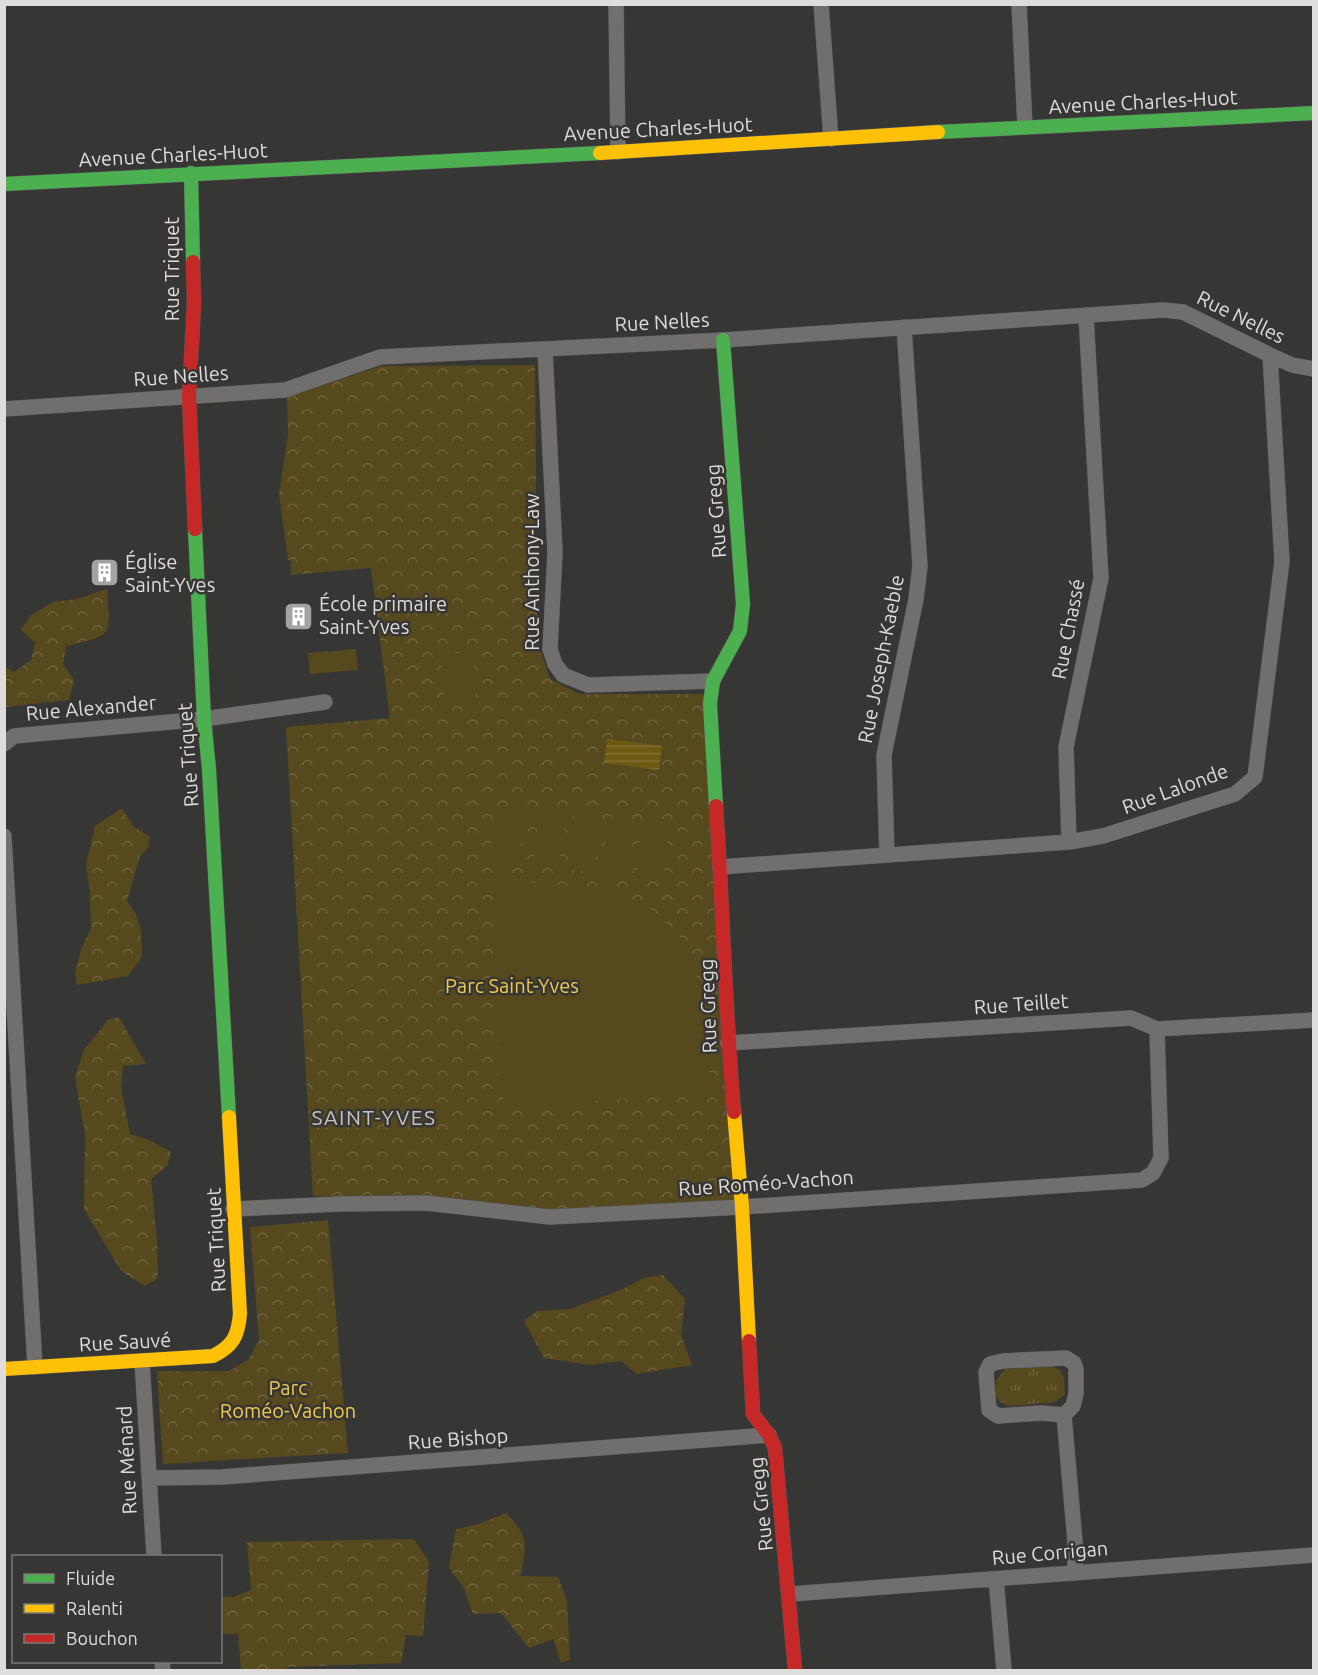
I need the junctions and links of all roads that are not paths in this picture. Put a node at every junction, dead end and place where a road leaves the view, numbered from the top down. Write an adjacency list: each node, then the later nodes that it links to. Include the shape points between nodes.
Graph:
1 (616, 4): 7 (street)
2 (821, 4): 6 (street)
3 (1019, 4): 5 (street)
4 (1314, 113): 5 (street, Avenue Charles-Huot)
5 (1025, 127): 6 (street, Avenue Charles-Huot)
6 (831, 139): 7 (street, Avenue Charles-Huot)
7 (618, 152): 8 (street, Avenue Charles-Huot)
8 (191, 173): 9 (street, Avenue Charles-Huot); 16 (street, Rue Triquet, via 194,304)
9 (4, 184)
10 (1086, 315): 11 (street, Rue Nelles); 14 (street, Rue Nelles, via 1183,312); 23 (street, Rue Chassé, via 1101,578 1066,747)
11 (904, 327): 12 (street, Rue Nelles); 24 (street, Rue Joseph-Kaeble, via 920,566 884,755)
12 (723, 340): 13 (street, Rue Nelles); 18 (street, Rue Gregg, via 743,604 740,631)
13 (545, 349): 16 (street, Rue Nelles, via 381,357 285,390); 18 (street, Rue Anthony-Law, via 555,552 550,649 555,664 562,675 588,685)
14 (1270, 355): 15 (street, Rue Nelles); 23 (street, Rue Lalonde, via 1282,561 1255,777 1234,794 1103,836)
15 (1314, 369)
16 (189, 396): 17 (street, Rue Nelles); 20 (street, Rue Triquet)
17 (4, 409)
18 (713, 681): 25 (street, Rue Gregg, via 710,704)
19 (325, 702): 20 (street, Rue Alexander)
20 (204, 719): 21 (street, Rue Alexander, via 14,736); 30 (street, Rue Triquet)
21 (5, 743)
22 (4, 836): 33 (street)
23 (1069, 842): 24 (street, Rue Lalonde)
24 (887, 855): 25 (street, Rue Lalonde)
25 (720, 867): 28 (street, Rue Gregg)
26 (1314, 1020): 27 (street, Rue Teillet)
27 (1156, 1029): 28 (street, Rue Teillet, via 1131,1018); 29 (street, Rue Roméo-Vachon, via 1161,1158 1154,1173 1142,1180)
28 (728, 1043): 29 (street, Rue Gregg)
29 (742, 1207): 30 (street, Rue Roméo-Vachon, via 550,1217 426,1203); 36 (street, Rue Gregg, via 753,1414)
30 (233, 1209): 31 (street, Rue Triquet)
31 (238, 1334): 32 (street, Rue Sauvé, via 227,1349 213,1356)
32 (142, 1361): 33 (street, Rue Sauvé); 37 (street, Rue Ménard)
33 (35, 1367): 34 (street, Rue Sauvé)
34 (4, 1369)
35 (1064, 1415): 35 (street, via 1073,1406 1076,1395 1074,1363 1066,1358 990,1364 986,1372 987,1402 993,1414); 40 (street)
36 (769, 1435): 37 (street, Rue Bishop, via 222,1477); 42 (street, Rue Gregg, via 776,1448)
37 (149, 1478): 38 (street, Rue Ménard)
38 (154, 1555)
39 (1314, 1555): 40 (street, Rue Corrigan)
40 (1075, 1572): 41 (street, Rue Corrigan)
41 (996, 1579): 42 (street, Rue Corrigan); 44 (street)
42 (790, 1594): 43 (street, Rue Gregg)
43 (795, 1671)
44 (1004, 1671)

